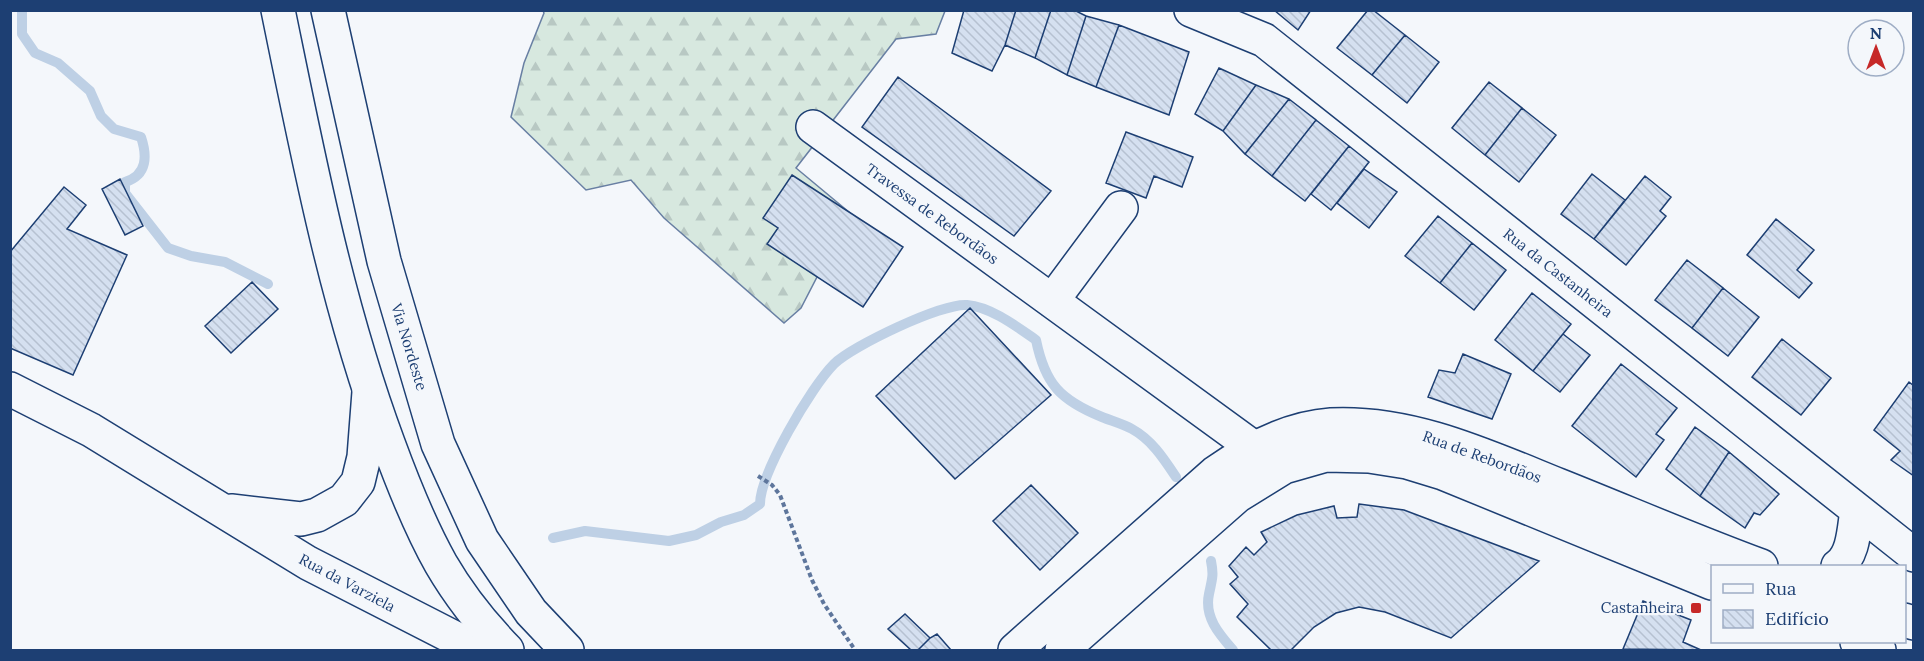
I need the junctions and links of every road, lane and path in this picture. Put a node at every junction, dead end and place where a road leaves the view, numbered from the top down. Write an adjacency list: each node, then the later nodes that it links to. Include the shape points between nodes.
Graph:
1 (278, 10): 8 (main road, via 339,289)
2 (328, 10): 20 (main road, Via Nordeste, via 384,261 438,444 482,540 531,612)
3 (1191, 10): 12 (main road, Rua da Castanheira, via 1264,40)
4 (813, 127): 6 (main road, Travessa de Rebordãos)
5 (1121, 208): 6 (main road)
6 (1052, 301): 9 (main road, Travessa de Rebordãos)
7 (10, 389): 11 (main road, Rua da Varziela, via 91,430)
8 (369, 392): 11 (main road, Rua da Varziela, via 364,457 358,482 344,500 301,519); 19 (main road, via 420,524 441,564)
9 (1254, 448): 14 (main road, Rua de Rebordãos, via 1291,433 1330,425 1380,426 1432,437); 22 (main road, Rua de Rebordãos, via 1215,473)
10 (758, 476): 21 (path, via 780,495 812,580)
11 (220, 510): 18 (main road, Rua da Varziela, via 308,563)
12 (1857, 510): 13 (main road, Rua da Castanheira); 15 (main road, via 1849,553)
13 (1914, 555)
14 (1756, 565)
15 (1840, 565)
16 (1711, 582): 23 (main road, Rua de Rebordãos, via 1443,473 1369,456 1326,455 1284,468 1237,496)
17 (1859, 643): 24 (main road)
18 (478, 651)
19 (507, 651)
20 (567, 651)
21 (855, 651)
22 (1015, 651)
23 (1062, 651)
24 (1879, 651)

